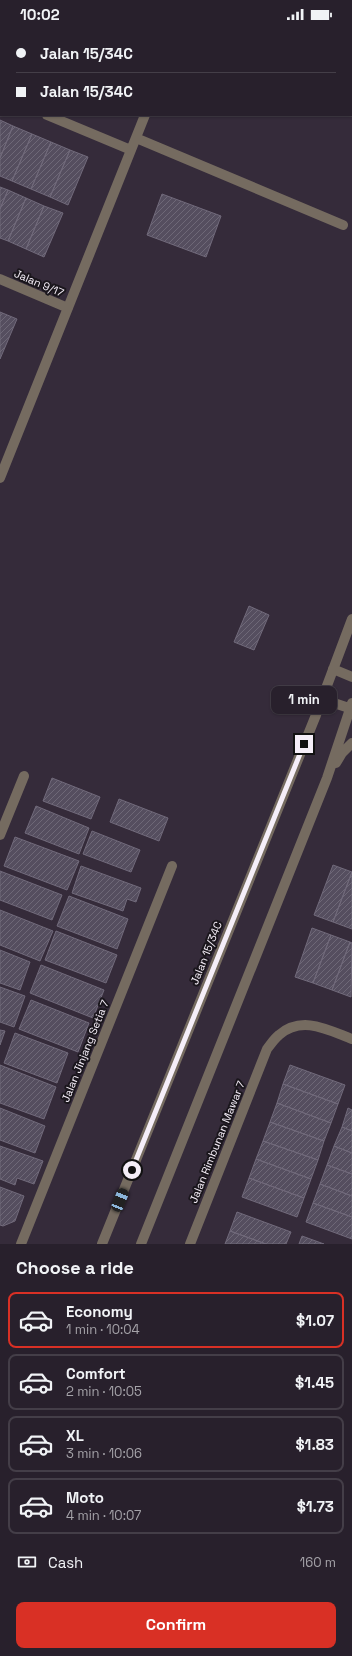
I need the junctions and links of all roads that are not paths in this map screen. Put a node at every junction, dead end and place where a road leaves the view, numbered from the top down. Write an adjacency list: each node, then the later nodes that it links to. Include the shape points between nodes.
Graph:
1 (48, 116): 4 (street)
2 (145, 116): 3 (street)
3 (136, 138): 4 (street); 5 (street)
4 (131, 150): 7 (street)
5 (343, 225)
6 (0, 279): 7 (street, Jalan 9/17)
7 (68, 308): 8 (street)
8 (3, 464): 9 (street)
9 (0, 478)
10 (352, 619): 11 (street, Jalan 15/34C)
11 (333, 669): 12 (street); 13 (street, Jalan 15/34C)
12 (352, 677)
13 (322, 699): 14 (street); 22 (street, Jalan 15/34C)
14 (351, 707): 17 (street)
15 (352, 743): 17 (street, via 342,753)
16 (24, 776): 18 (street)
17 (327, 778): 23 (street)
18 (0, 835)
19 (172, 866): 21 (street, Jalan Jinjang Setia 7)
20 (352, 1039): 24 (street, Jalan Rimbunan Mawar 7, via 316,1026 296,1024 279,1034 267,1049)
21 (21, 1244)
22 (102, 1244)
23 (141, 1244)
24 (190, 1244)

